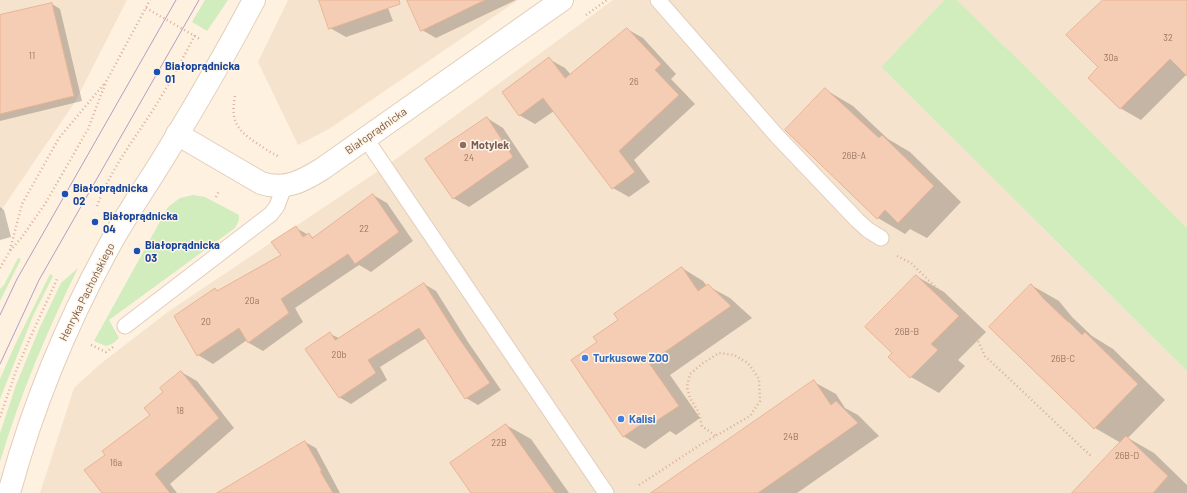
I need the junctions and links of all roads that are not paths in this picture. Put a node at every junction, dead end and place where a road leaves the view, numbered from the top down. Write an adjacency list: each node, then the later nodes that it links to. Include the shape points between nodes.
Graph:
1 (254, 0): 4 (street, Henryka Pachońskiego)
2 (562, 0): 5 (street, Białoprądnicka)
3 (658, 0): 7 (lane, via 777,136 857,220)
4 (177, 134): 6 (street, Białoprądnicka, via 261,183); 9 (street, Henryka Pachońskiego, via 108,249 72,320 38,402)
5 (366, 139): 6 (street, Białoprądnicka, via 313,175); 10 (lane)
6 (284, 187): 8 (lane, via 271,214)
7 (881, 238)
8 (125, 326)
9 (9, 493)
10 (606, 493)

